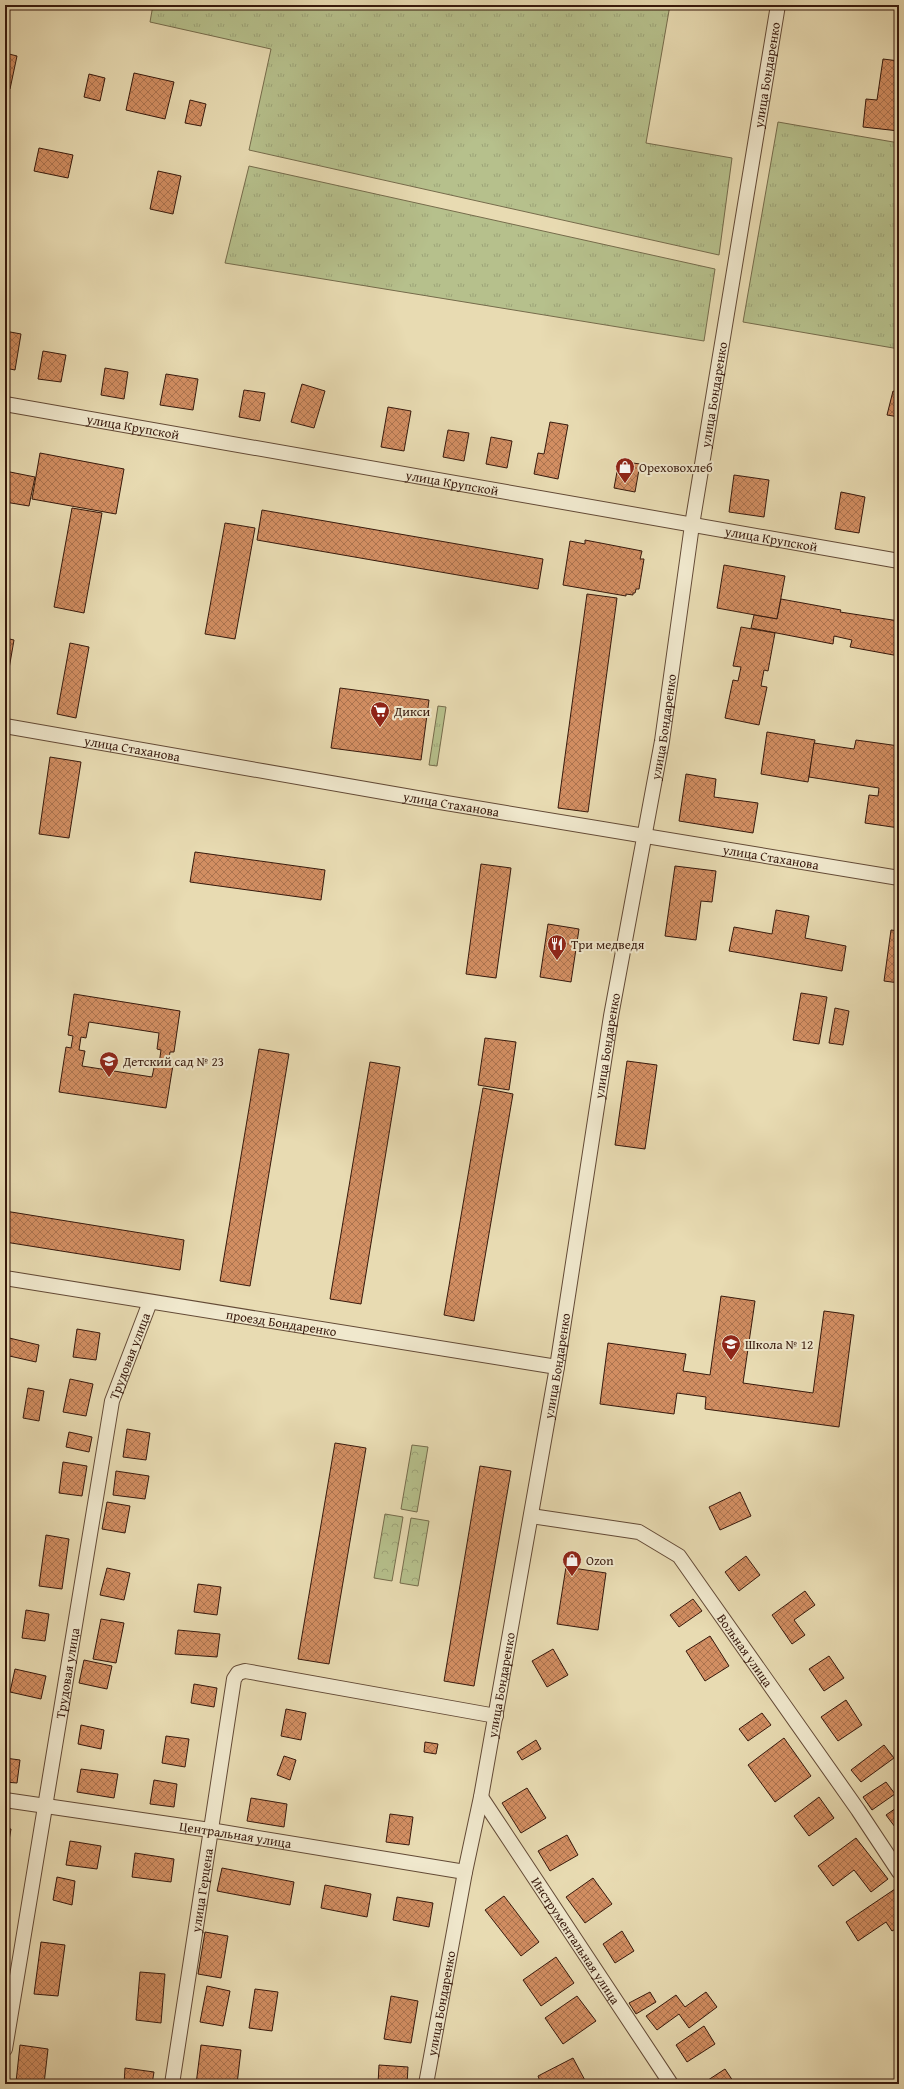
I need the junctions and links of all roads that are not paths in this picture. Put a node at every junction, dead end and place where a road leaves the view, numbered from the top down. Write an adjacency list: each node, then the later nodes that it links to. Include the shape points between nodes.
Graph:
1 (778, 5): 3 (street, улица Бондаренко)
2 (5, 404): 3 (street, улица Крупской)
3 (692, 525): 4 (street, улица Крупской); 6 (street, улица Бондаренко, via 662,741)
4 (899, 561)
5 (5, 726): 6 (street, улица Стаханова)
6 (644, 837): 7 (street, улица Стаханова); 10 (street, улица Бондаренко, via 611,1016)
7 (899, 878)
8 (5, 1278): 9 (street, проезд Бондаренко)
9 (150, 1302): 10 (street, проезд Бондаренко); 15 (street, Трудовая улица, via 112,1401)
10 (557, 1367): 11 (street, улица Бондаренко)
11 (531, 1516): 12 (street, улица Бондаренко); 18 (street, Вольная улица, via 639,1532 679,1556)
12 (496, 1716): 13 (street, улица Бондаренко); 16 (street, улица Герцена, via 245,1671 238,1673 234,1679)
13 (481, 1797): 17 (street, улица Бондаренко); 22 (street, Инструментальная улица)
14 (5, 1800): 15 (street, Центральная улица)
15 (44, 1806): 16 (street, Центральная улица); 19 (street, Трудовая улица)
16 (210, 1830): 17 (street, Центральная улица); 20 (street, улица Герцена)
17 (465, 1872): 21 (street, улица Бондаренко)
18 (899, 1872)
19 (5, 2049)
20 (172, 2084)
21 (426, 2084)
22 (671, 2084)

